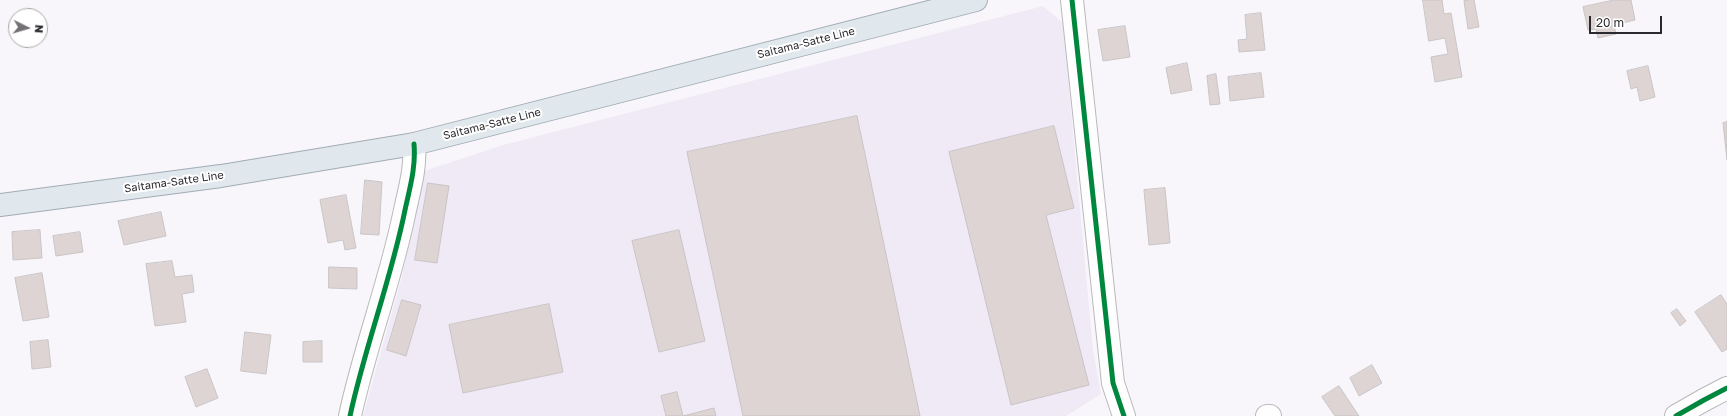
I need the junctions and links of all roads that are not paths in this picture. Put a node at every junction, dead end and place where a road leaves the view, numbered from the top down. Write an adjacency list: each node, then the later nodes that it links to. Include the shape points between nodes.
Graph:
1 (976, 0): 3 (main road, Saitama-Satte Line)
2 (1072, 0): 7 (street, via 1113,383)
3 (414, 144): 4 (main road, Saitama-Satte Line, via 221,176); 6 (street, via 415,160 397,248)
4 (0, 205)
5 (1727, 388): 8 (street)
6 (350, 416)
7 (1124, 416)
8 (1676, 416)

